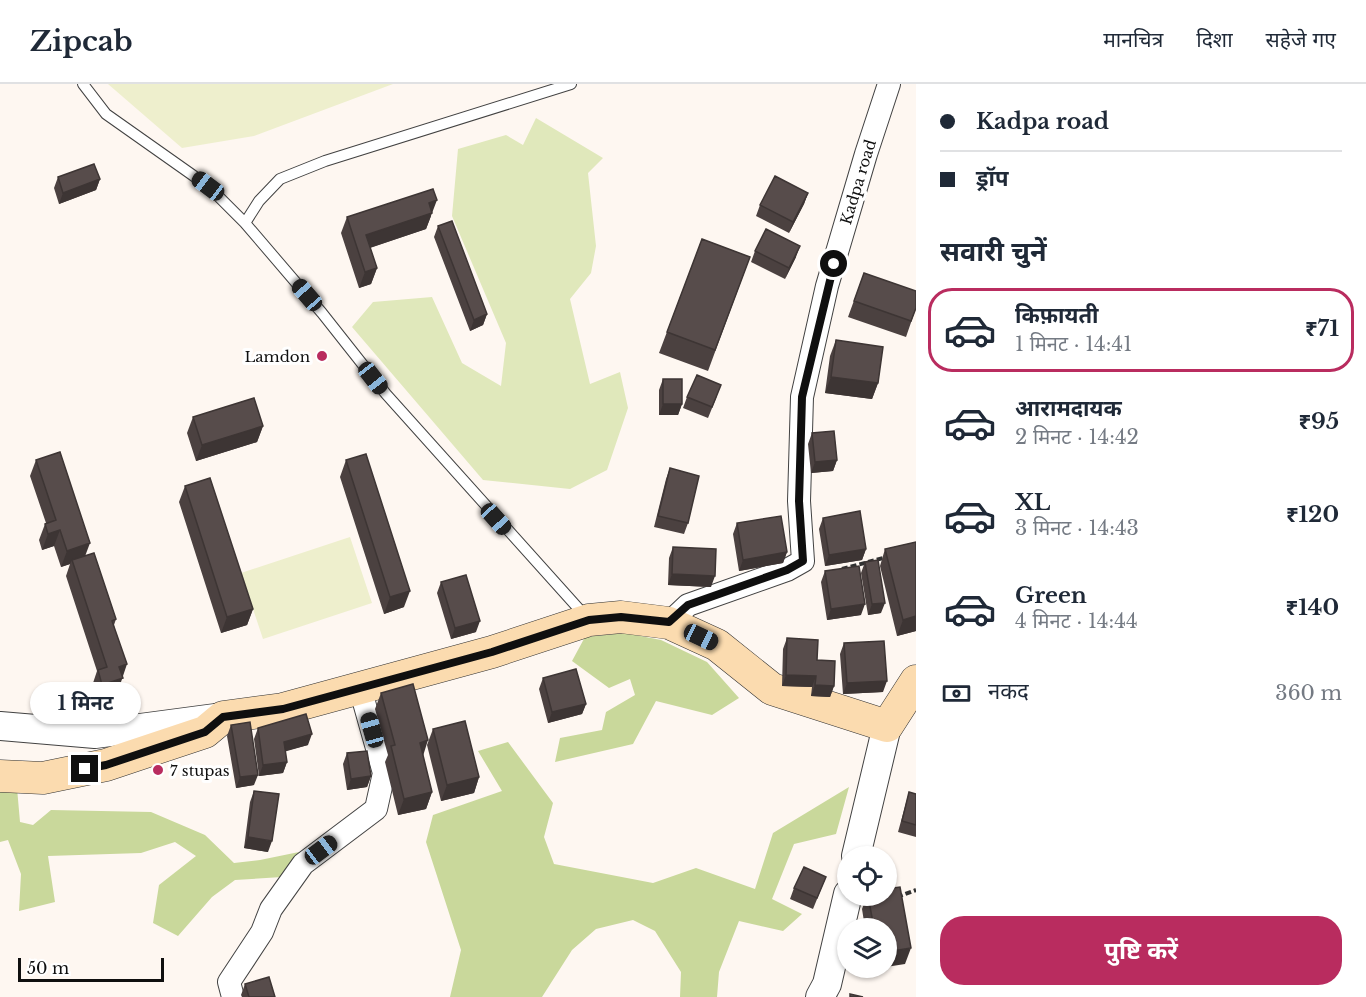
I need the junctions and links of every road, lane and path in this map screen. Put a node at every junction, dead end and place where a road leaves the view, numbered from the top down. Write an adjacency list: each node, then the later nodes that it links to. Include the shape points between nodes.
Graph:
1 (83, 84): 4 (lane, via 106,114 208,186)
2 (571, 84): 4 (lane, via 325,161 280,179)
3 (890, 84): 8 (street, Kadpa road, via 828,286 802,397 799,501 803,561 688,605)
4 (245, 223): 7 (lane, via 386,394)
5 (893, 555): 6 (path)
6 (837, 571)
7 (589, 620): 8 (main road, via 621,617); 10 (main road, via 492,652)
8 (669, 622): 13 (main road, via 717,645 772,689)
9 (916, 681): 13 (main road)
10 (360, 688): 11 (main road, via 283,709); 19 (street, via 384,773 376,809 303,864 271,909 262,933 229,982)
11 (223, 717): 12 (street, via 95,734); 14 (main road, via 205,732 106,765 43,778)
12 (0, 726)
13 (887, 726): 15 (street)
14 (0, 776)
15 (858, 846)
16 (916, 890): 17 (path)
17 (897, 897)
18 (845, 906): 20 (street, via 827,984)
19 (233, 997)
20 (820, 997)

